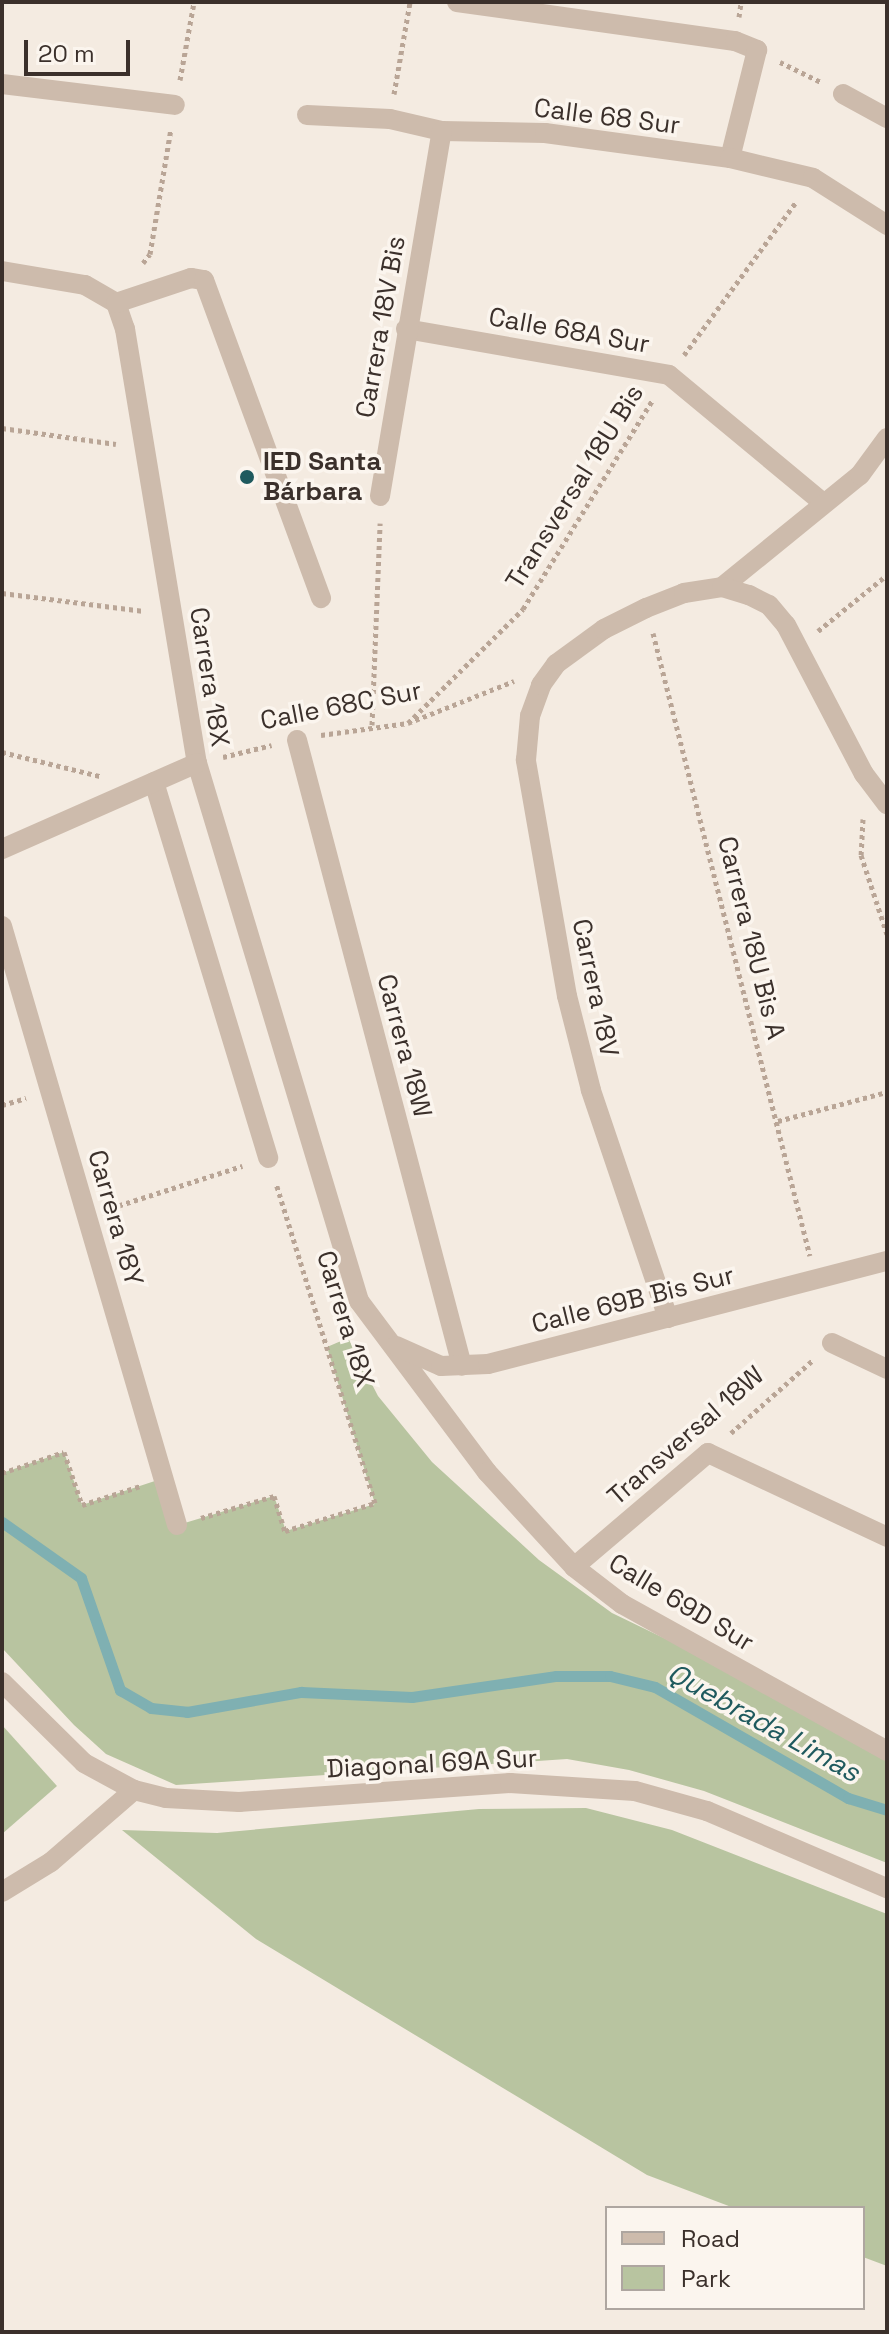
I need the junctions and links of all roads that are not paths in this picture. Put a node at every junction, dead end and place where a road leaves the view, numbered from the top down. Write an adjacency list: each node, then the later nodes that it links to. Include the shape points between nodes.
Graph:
1 (457, 2): 8 (street, via 735,41 757,50)
2 (2, 84): 4 (street)
3 (843, 94): 6 (street)
4 (175, 105)
5 (307, 115): 7 (street, Calle 68 Sur, via 390,119)
6 (887, 118)
7 (442, 131): 8 (street, Calle 68 Sur, via 545,133); 12 (street, Carrera 18V Bis)
8 (730, 158): 9 (street, Calle 68 Sur, via 813,178)
9 (887, 225)
10 (2, 271): 11 (street, via 85,285)
11 (116, 303): 17 (street, via 191,278 204,280); 19 (street, Carrera 18X)
12 (406, 329): 14 (street, Carrera 18V Bis); 15 (street, Calle 68A Sur, via 669,375)
13 (887, 438): 15 (street, via 860,475)
14 (380, 496)
15 (822, 502): 16 (street)
16 (722, 587): 21 (street, via 769,605 798,646 864,774); 26 (street, Carrera 18V, via 684,593 646,608 604,629 556,664 530,716 526,760 567,996 591,1090)
17 (321, 598)
18 (297, 740): 29 (street, Carrera 18W)
19 (197, 763): 20 (street); 28 (street, Carrera 18X, via 345,1262 359,1301)
20 (149, 784): 22 (street); 24 (street)
21 (886, 803)
22 (2, 849)
23 (2, 926): 31 (street, Carrera 18Y)
24 (268, 1158)
25 (887, 1261): 26 (street, Calle 69B Bis Sur)
26 (668, 1318): 29 (street, Calle 69B Bis Sur)
27 (832, 1343): 30 (street)
28 (393, 1345): 29 (street, Calle 69B Bis Sur, via 441,1366); 33 (street, Calle 69D Sur, via 487,1472)
29 (462, 1366)
30 (887, 1369)
31 (177, 1525)
32 (887, 1537): 33 (street, Transversal 18W, via 708,1453)
33 (574, 1567): 35 (street, Calle 69D Sur, via 622,1604)
34 (2, 1682): 36 (street, Diagonal 69A Sur, via 84,1763)
35 (887, 1751)
36 (134, 1790): 37 (street, Diagonal 69A Sur, via 239,1802 510,1783 635,1791 707,1811); 38 (street, via 51,1862)
37 (887, 1888)
38 (2, 1892)

